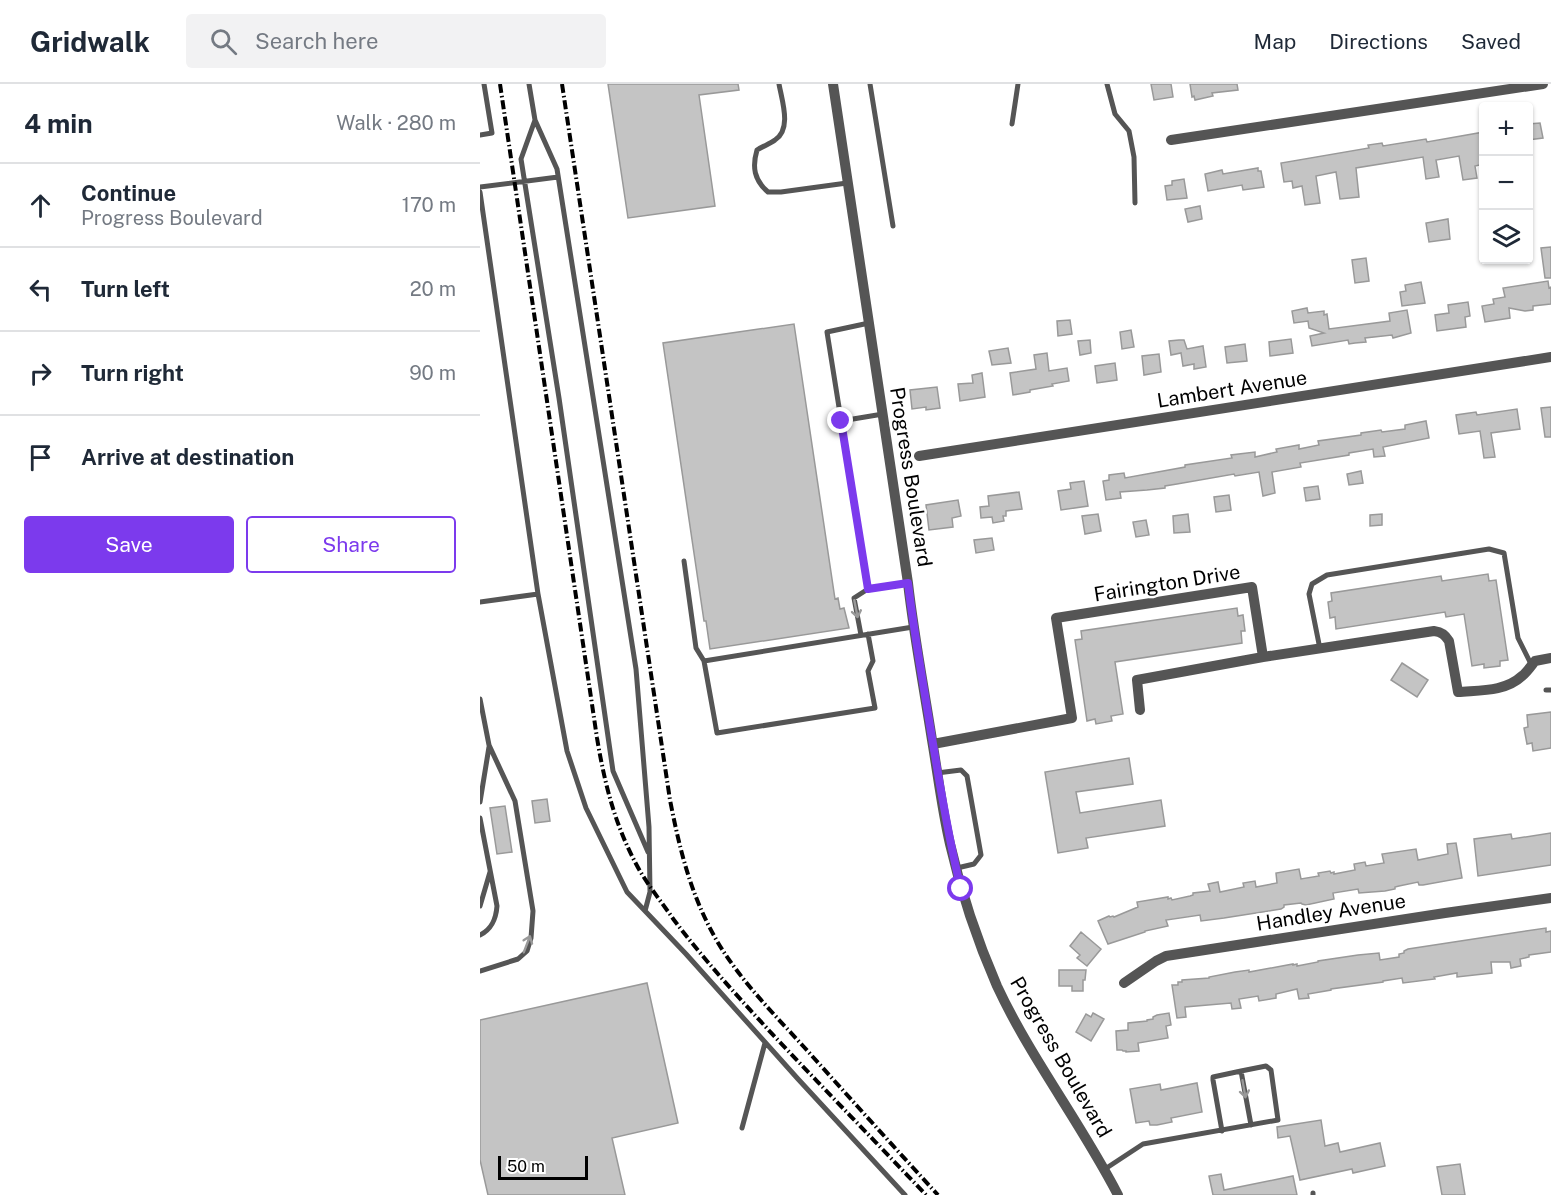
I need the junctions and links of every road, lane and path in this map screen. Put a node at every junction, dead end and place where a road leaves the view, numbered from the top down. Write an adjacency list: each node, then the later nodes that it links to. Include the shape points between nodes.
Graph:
1 (484, 84): 11 (lane, via 492,133)
2 (529, 84): 9 (lane)
3 (779, 84): 15 (lane, via 786,127 775,141 757,150 758,183 768,192)
4 (833, 84): 15 (street, Progress Boulevard)
5 (870, 84): 19 (lane)
6 (1018, 84): 10 (lane)
7 (1107, 84): 18 (lane, via 1115,114 1129,130)
8 (1543, 84): 12 (street)
9 (535, 120): 13 (lane); 14 (lane, via 521,159)
10 (1012, 124)
11 (480, 135)
12 (1171, 140)
13 (558, 177): 14 (lane); 44 (lane, via 636,669)
14 (525, 181): 16 (lane); 44 (lane, via 614,771)
15 (848, 183): 20 (street, Progress Boulevard)
16 (480, 187)
17 (480, 192): 28 (lane)
18 (1135, 203)
19 (893, 226)
20 (869, 323): 22 (street, Progress Boulevard); 23 (lane, via 826,332)
21 (1551, 357): 24 (street, Lambert Avenue)
22 (883, 414): 23 (lane); 26 (street, Progress Boulevard)
23 (841, 421): 27 (lane)
24 (919, 456)
25 (684, 561): 35 (lane, via 696,648)
26 (908, 583): 27 (lane); 30 (street, Progress Boulevard)
27 (868, 589): 31 (lane, one-way to 31, via 854,598)
28 (538, 594): 29 (lane); 49 (lane, via 567,751 586,808 627,891)
29 (480, 602)
30 (913, 627): 31 (lane); 39 (street, Progress Boulevard)
31 (864, 635): 35 (lane); 35 (lane, via 873,662 868,672 875,708 717,733)
32 (1320, 649): 33 (street); 36 (street, via 1440,632 1449,641 1458,692 1511,684); 36 (lane, via 1309,594 1312,584 1319,579 1489,549 1504,553 1518,638)
33 (1263, 657): 38 (street, via 1137,680); 39 (street, Fairington Drive, via 1252,587 1056,618 1072,718)
34 (1551, 658): 36 (street)
35 (704, 661)
36 (1531, 665)
37 (480, 699): 40 (lane)
38 (1140, 710)
39 (933, 744): 41 (street, Progress Boulevard)
40 (489, 745): 42 (lane); 51 (lane, one-way to 40, via 518,959 527,951 533,911 516,801)
41 (937, 773): 45 (street, Progress Boulevard); 45 (lane, via 961,770 967,776 981,855 974,864)
42 (480, 802)
43 (480, 818): 46 (lane)
44 (650, 857): 49 (lane, via 650,892)
45 (956, 868): 58 (street, Progress Boulevard, via 978,939 1002,995)
46 (490, 871): 48 (lane); 50 (lane, via 496,914 491,928)
47 (1551, 898): 52 (street, Handley Avenue, via 1166,956)
48 (480, 906)
49 (645, 911): 53 (lane)
50 (480, 935)
51 (480, 971)
52 (1124, 983)
53 (765, 1043): 56 (lane); 59 (lane)
54 (1241, 1071): 55 (lane, one-way to 55); 55 (lane, via 1266,1066 1270,1070 1278,1120); 57 (lane, via 1213,1080)
55 (1251, 1125): 57 (lane)
56 (742, 1128)
57 (1222, 1131): 58 (lane, via 1143,1144)
58 (1105, 1169): 60 (street, Progress Boulevard)
59 (905, 1195)
60 (1118, 1195)

